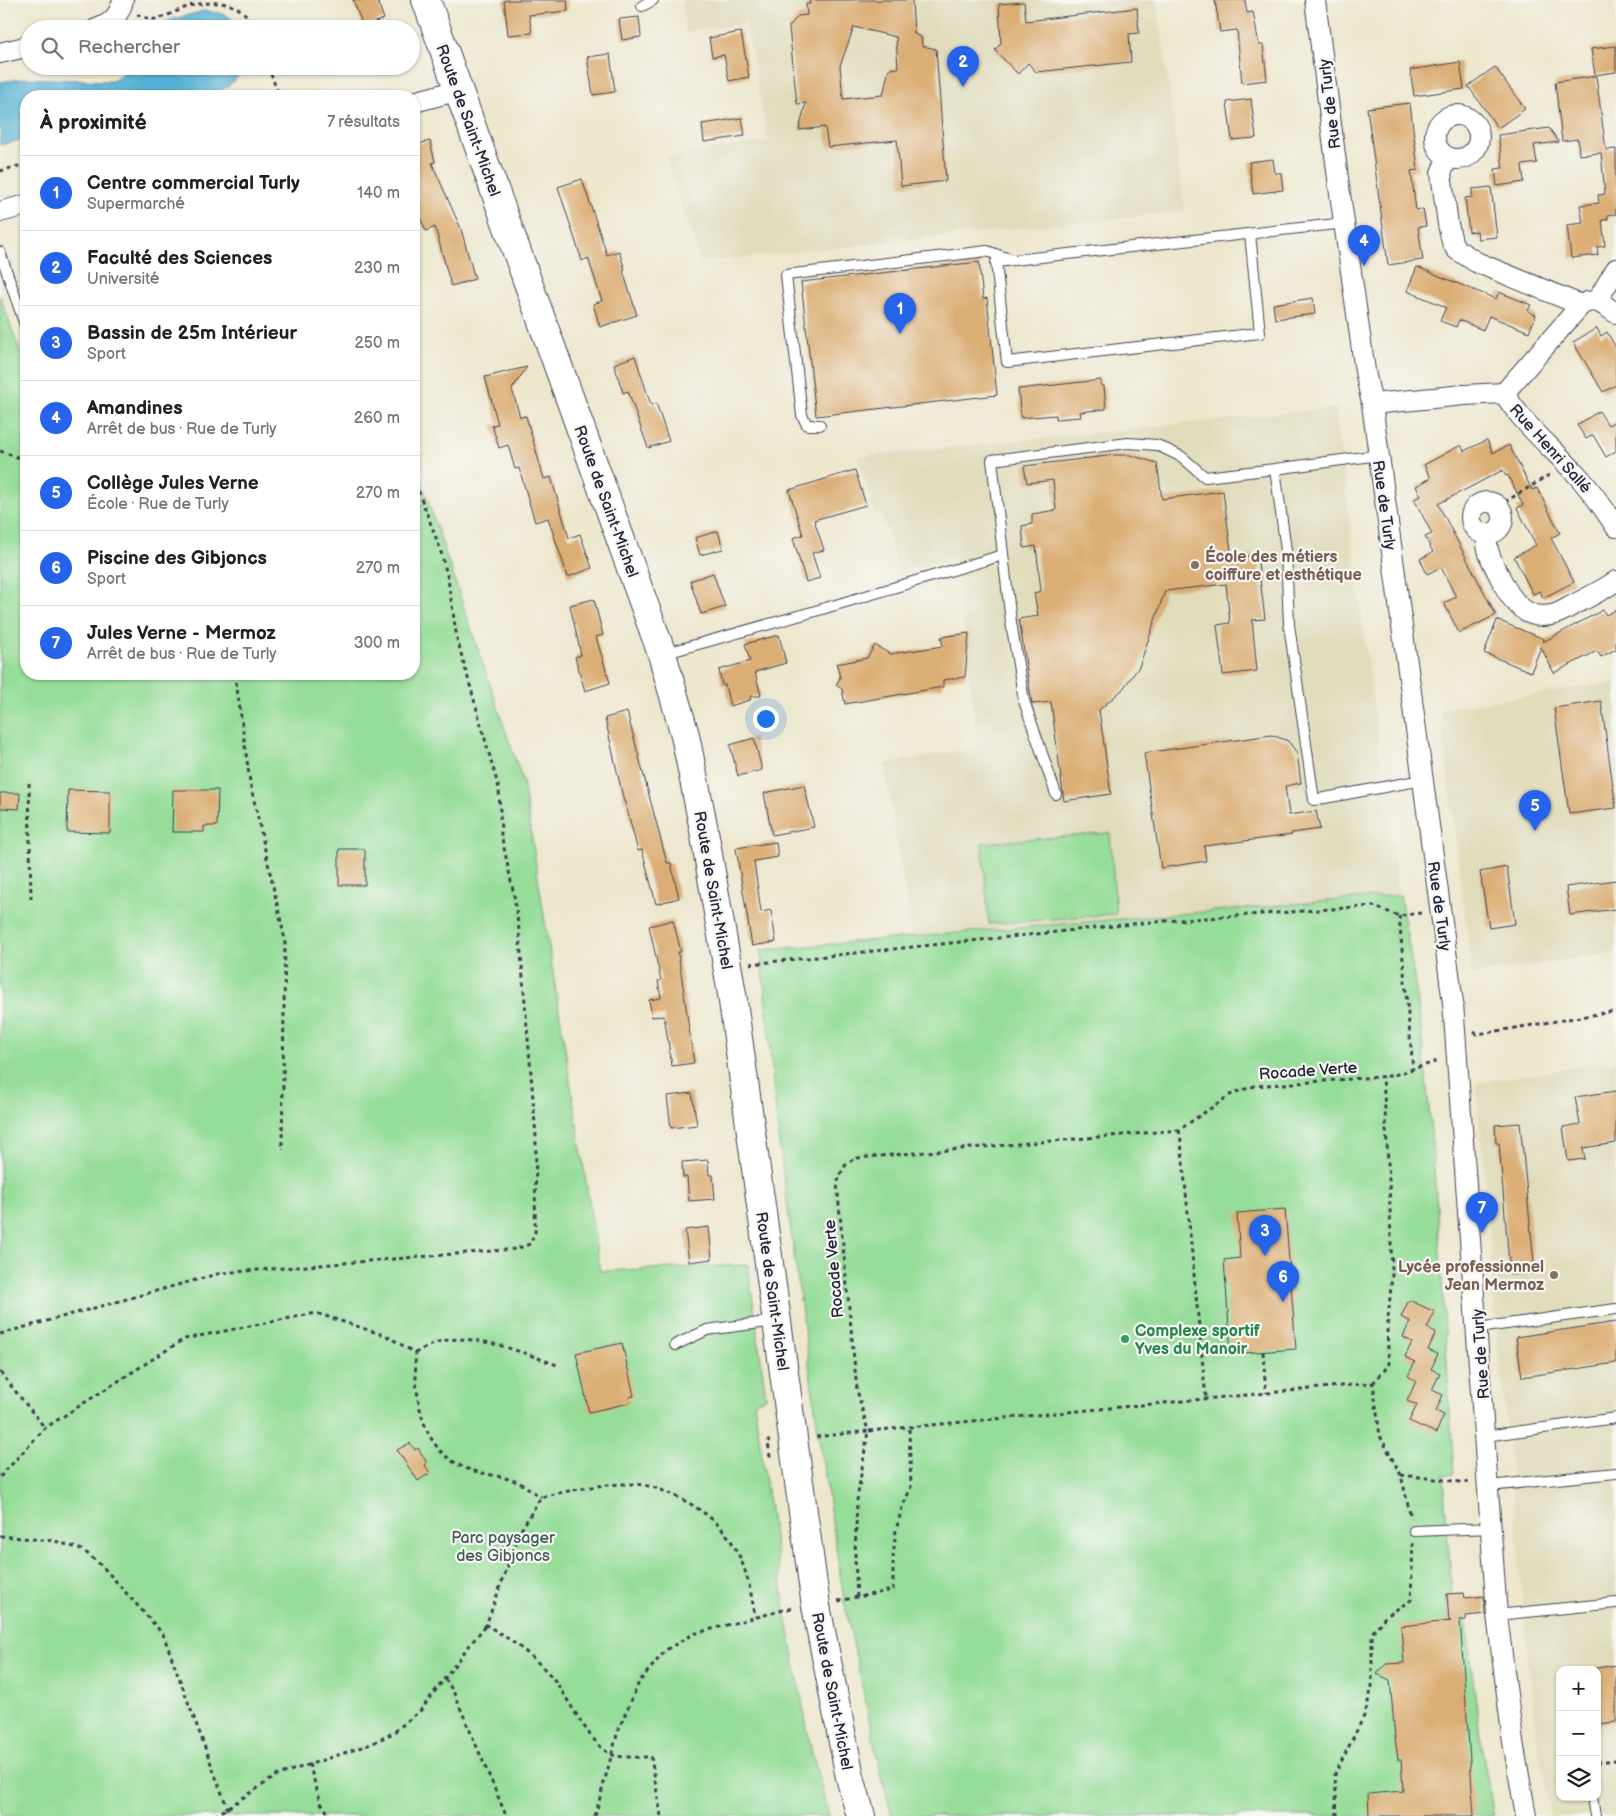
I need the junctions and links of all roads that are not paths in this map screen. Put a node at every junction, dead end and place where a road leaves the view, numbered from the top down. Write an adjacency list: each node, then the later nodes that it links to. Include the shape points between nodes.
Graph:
1 (426, 0): 9 (street, Route de Saint-Michel)
2 (653, 0): 5 (lane)
3 (1316, 0): 14 (street, Rue de Turly)
4 (121, 5): 6 (street)
5 (642, 6)
6 (113, 20)
7 (20, 48): 8 (street)
8 (0, 53)
9 (459, 90): 10 (street); 31 (street, Route de Saint-Michel)
10 (420, 100)
11 (1448, 157): 19 (street, via 1441,173 1448,224 1456,249 1476,262)
12 (20, 207): 13 (street)
13 (0, 212)
14 (1345, 224): 15 (lane); 23 (street, Rue de Turly)
15 (1250, 234): 17 (lane); 17 (lane, via 1260,333 1007,362 996,262)
16 (0, 252): 20 (lane)
17 (1012, 260): 24 (lane, via 987,251 786,275 802,415 807,425)
18 (1616, 268): 19 (street, Rue Henri Sallé)
19 (1589, 303): 21 (street); 22 (street, Rue Henri Sallé)
20 (20, 310)
21 (1616, 312)
22 (1504, 393): 23 (street, Rue Henri Sallé); 27 (street, Rue Henri Sallé, via 1526,423 1601,505)
23 (1372, 404): 25 (street, Rue de Turly)
24 (820, 424)
25 (1378, 455): 26 (lane); 32 (street, Rue de Turly)
26 (1275, 469): 29 (lane, via 1205,477 1182,457 1157,446 1128,443 992,460); 32 (lane, via 1286,550 1289,625 1314,800)
27 (1616, 527)
28 (1487, 534): 28 (street, via 1473,527 1470,516 1475,506 1484,502 1490,502 1502,511 1502,522 1497,530); 30 (street, via 1487,552 1506,589 1519,607 1528,613 1538,616 1556,614)
29 (1003, 555): 31 (lane); 33 (lane, via 1024,701)
30 (1616, 581)
31 (662, 654): 35 (street, Route de Saint-Michel, via 687,744 703,825 727,967)
32 (1422, 780): 36 (street, Rue de Turly, via 1454,1003)
33 (1056, 794)
34 (1616, 1310): 36 (lane)
35 (777, 1321): 37 (lane, via 707,1330); 47 (street, Route de Saint-Michel, via 816,1606)
36 (1478, 1328): 39 (street, Rue de Turly)
37 (675, 1345)
38 (1616, 1418): 39 (lane)
39 (1485, 1436): 41 (street, Rue de Turly)
40 (1616, 1473): 41 (lane)
41 (1489, 1486): 42 (street, Rue de Turly)
42 (1492, 1528): 43 (lane); 45 (street, Rue de Turly)
43 (1414, 1531)
44 (1616, 1603): 45 (lane)
45 (1498, 1615): 48 (street, Rue de Turly, via 1513,1742)
46 (1592, 1801): 49 (lane)
47 (861, 1816)
48 (1526, 1816)
49 (1594, 1816)

